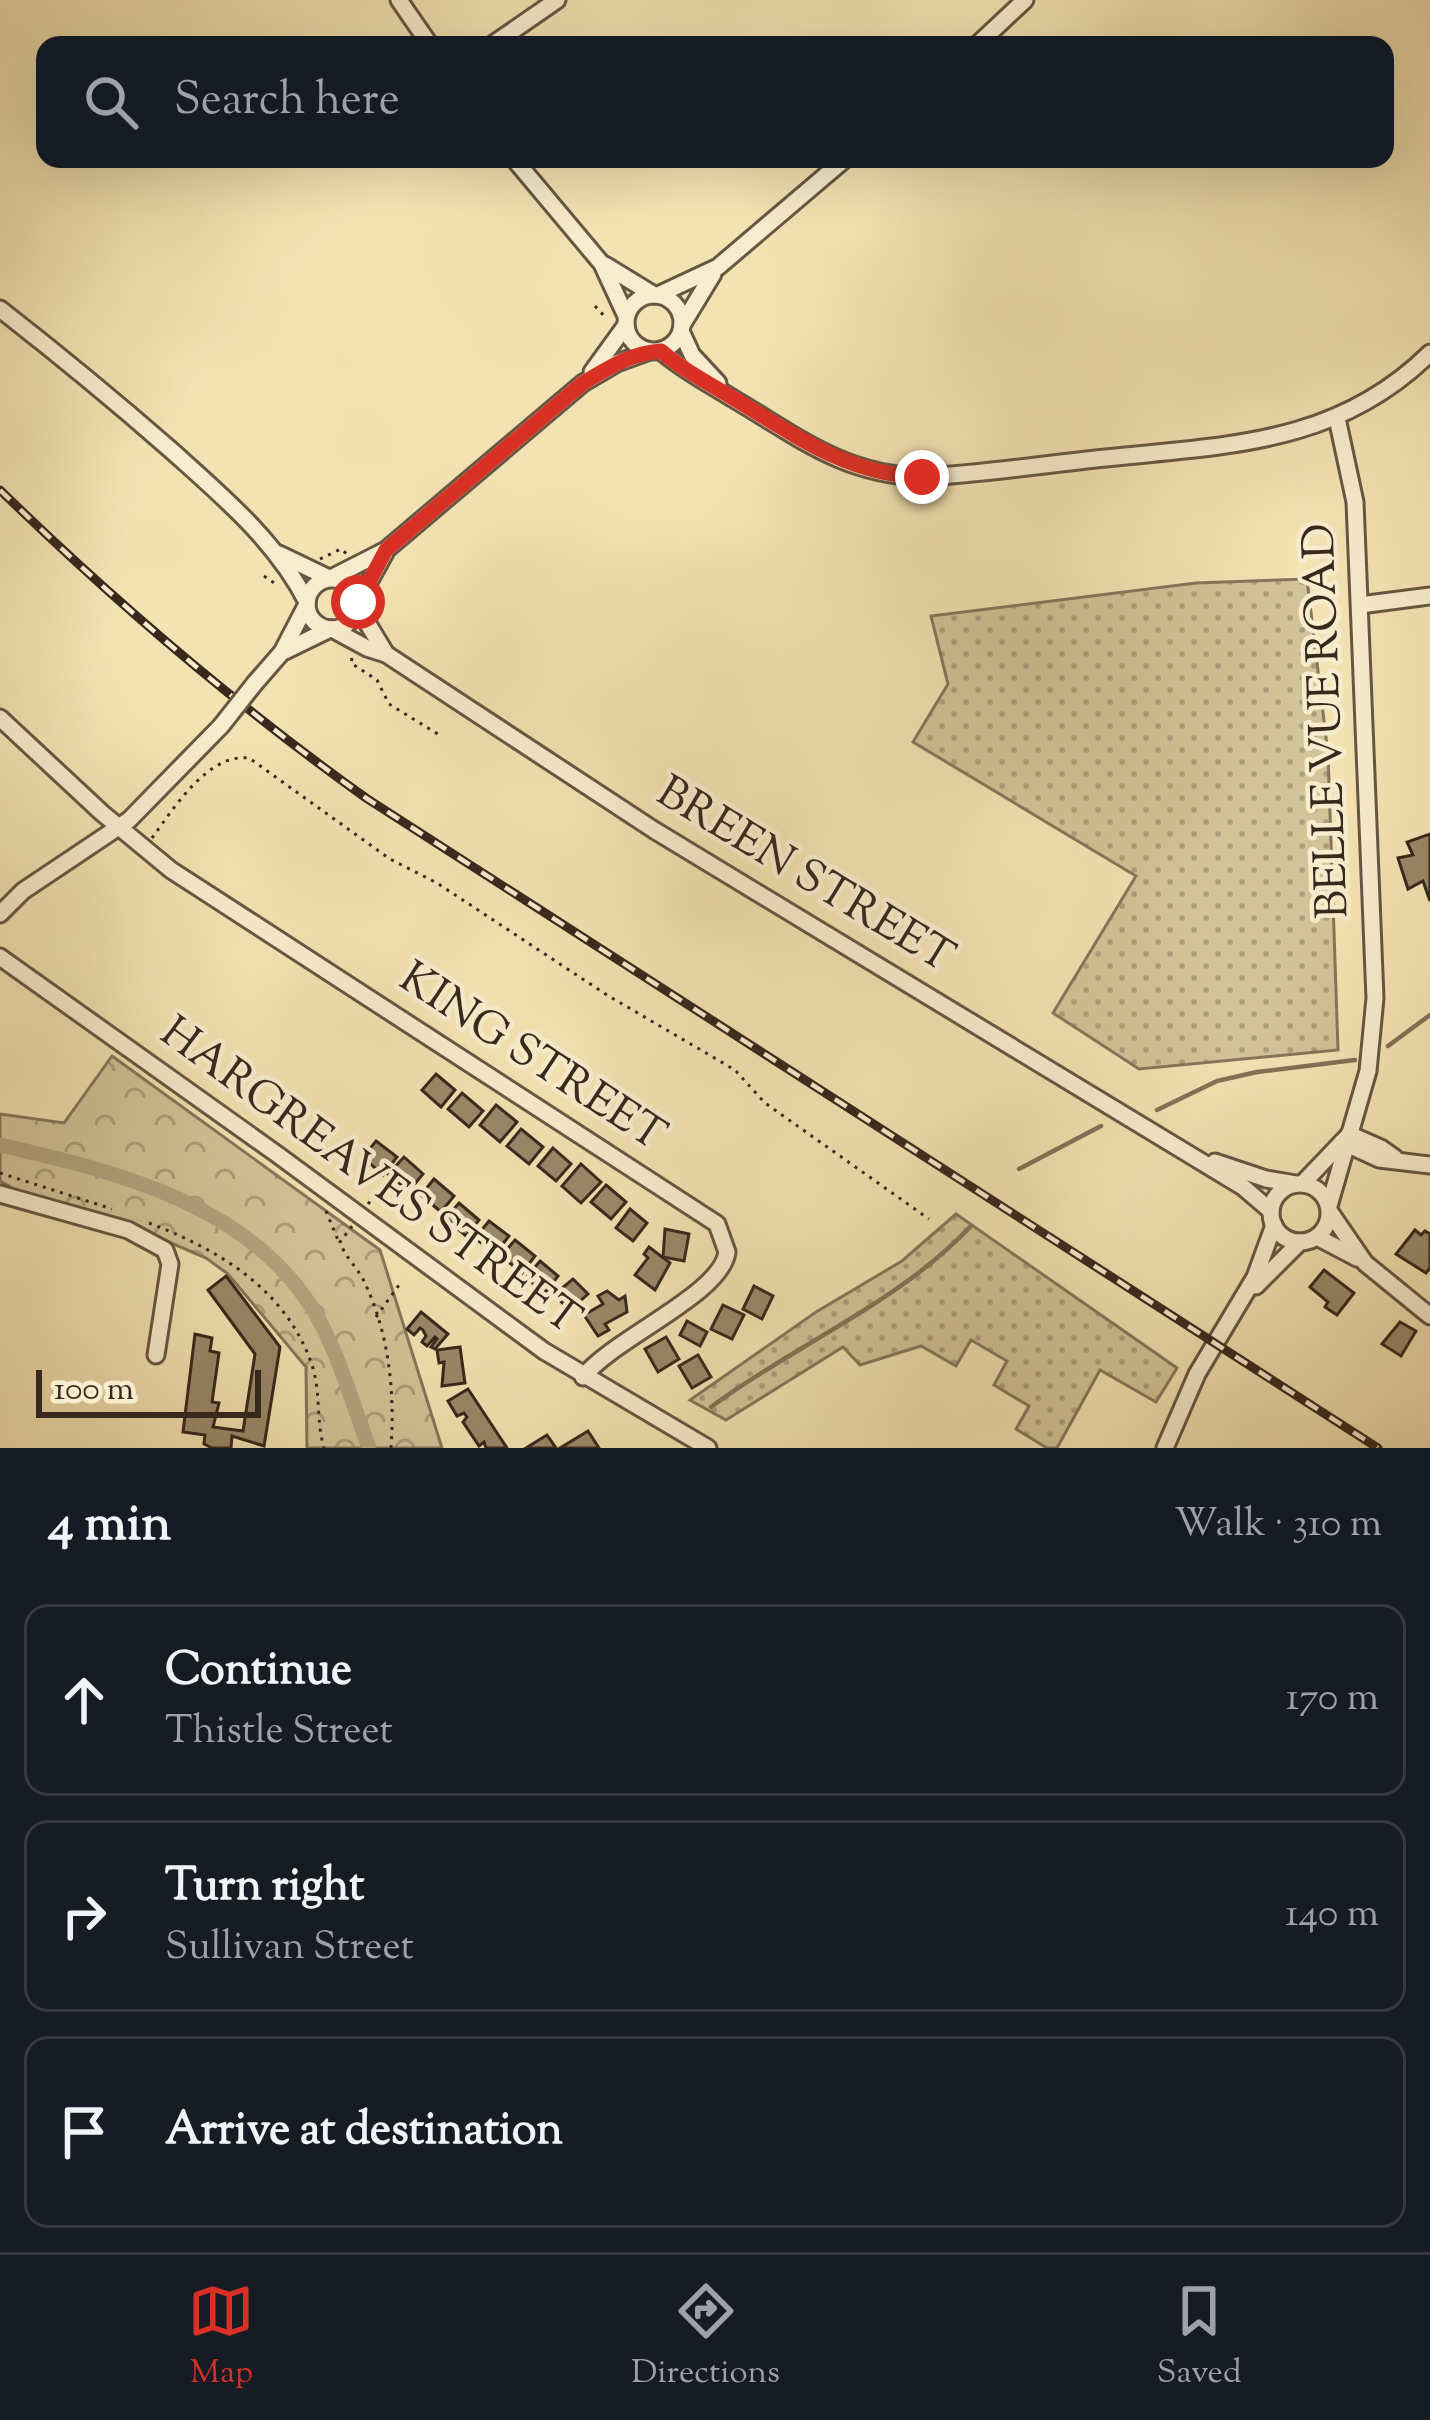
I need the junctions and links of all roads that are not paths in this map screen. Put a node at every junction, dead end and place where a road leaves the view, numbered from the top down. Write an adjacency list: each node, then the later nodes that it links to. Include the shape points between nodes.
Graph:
1 (399, 0): 4 (street)
2 (557, 0): 5 (street)
3 (1025, 0): 6 (street)
4 (424, 36)
5 (505, 36)
6 (987, 36)
7 (522, 168): 9 (street)
8 (834, 168): 10 (street)
9 (602, 264): 11 (street); 13 (street)
10 (718, 267): 11 (street); 14 (street)
11 (656, 295): 13 (street, via 637,301); 14 (street, via 673,302)
12 (0, 310): 21 (street, via 84,374)
13 (626, 321): 15 (street, via 633,343); 17 (street)
14 (682, 328): 15 (street); 18 (street, via 692,355)
15 (655, 351): 17 (street); 18 (street)
16 (1430, 353): 19 (street)
17 (583, 383): 20 (street)
18 (733, 398): 19 (street, via 830,457 897,476 1226,446)
19 (1336, 418): 26 (street, BELLE VUE ROAD, via 1355,502)
20 (386, 550): 22 (street); 25 (street)
21 (277, 553): 22 (street); 24 (street)
22 (330, 578): 24 (street, via 314,586); 25 (street, via 346,582)
23 (1430, 596): 26 (street)
24 (307, 603): 27 (street, via 316,624); 28 (street)
25 (358, 604): 27 (street, via 346,625); 29 (street, BREEN STREET)
26 (1360, 605): 34 (street, BELLE VUE ROAD, via 1375,998 1368,1071)
27 (331, 629): 28 (street); 29 (street, BREEN STREET)
28 (282, 652): 31 (street, bridge)
29 (386, 654): 35 (street, BREEN STREET, via 654,830)
30 (0, 718): 31 (street, KING STREET)
31 (119, 828): 32 (street); 46 (street, KING STREET, via 717,1224 727,1252 716,1278 609,1350)
32 (0, 914)
33 (0, 958): 46 (street, HARGREAVES STREET)
34 (1346, 1141): 36 (street, via 1379,1159); 37 (street, BELLE VUE ROAD); 39 (street, BELLE VUE ROAD)
35 (1190, 1154): 37 (street, BREEN STREET); 40 (street, BREEN STREET, via 1257,1196)
36 (1430, 1165)
37 (1299, 1183): 39 (street, via 1320,1190); 40 (street, via 1279,1193)
38 (0, 1194): 45 (street, via 128,1230 169,1253)
39 (1330, 1209): 41 (street, via 1324,1231); 42 (street)
40 (1273, 1218): 41 (street, via 1285,1238); 43 (street)
41 (1308, 1240): 42 (street); 43 (street)
42 (1365, 1263): 44 (street)
43 (1242, 1301): 48 (street)
44 (1430, 1316)
45 (156, 1355)
46 (583, 1377): 47 (street, HARGREAVES STREET)
47 (705, 1447)
48 (1165, 1448)

